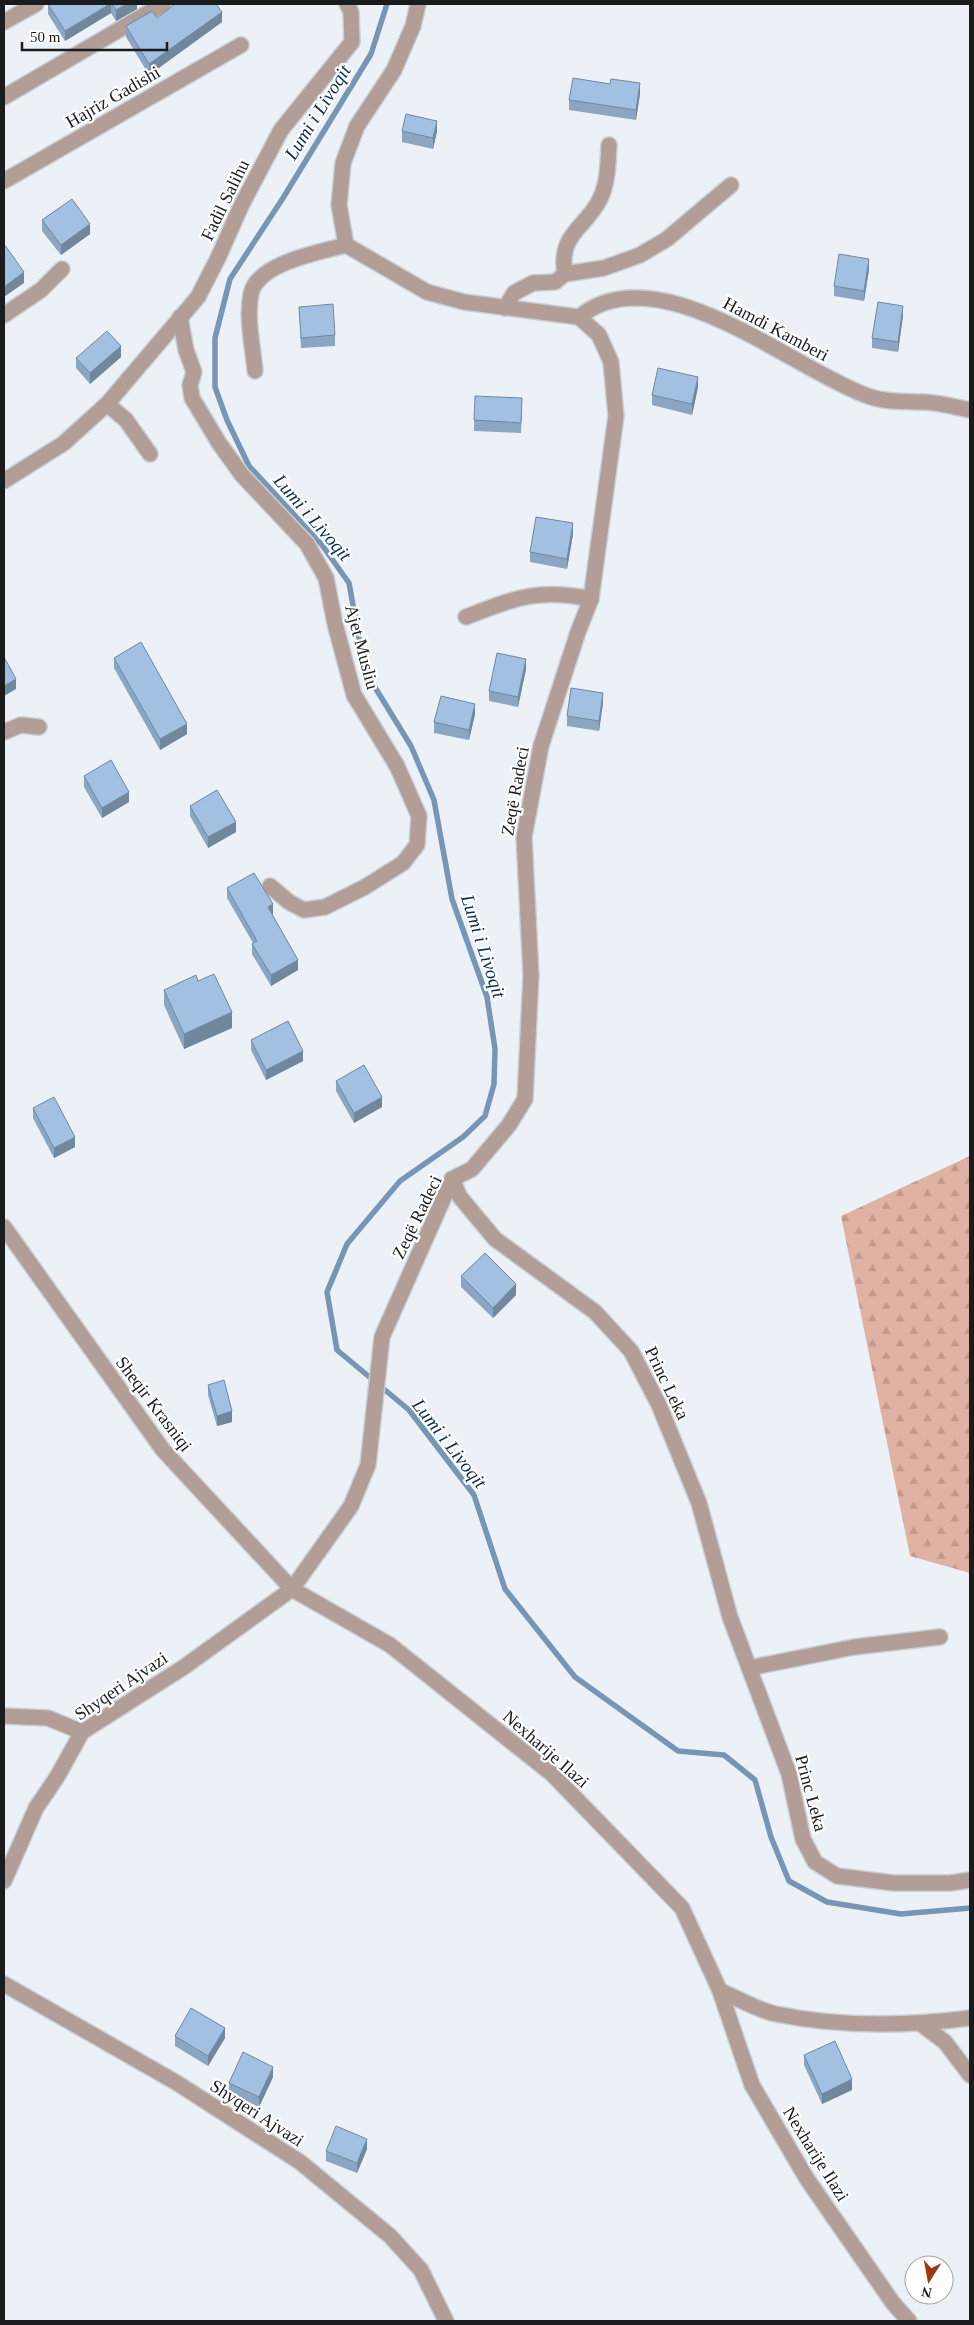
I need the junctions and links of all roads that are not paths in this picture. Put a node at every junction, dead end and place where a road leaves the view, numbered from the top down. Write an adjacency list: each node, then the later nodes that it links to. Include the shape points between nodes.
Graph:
1 (36, 4): 5 (street)
2 (163, 4): 7 (street)
3 (347, 4): 17 (street, Fadil Salihu, via 351,12 352,42 281,130 198,297)
4 (418, 4): 11 (street, via 413,26 394,70 357,126 343,164 339,205)
5 (4, 22)
6 (241, 45): 9 (street, Hajriz Gadishi)
7 (4, 97)
8 (609, 145): 13 (street, via 607,179 599,200 566,245 562,259)
9 (4, 181)
10 (731, 185): 13 (street, via 667,239 640,255 604,268)
11 (346, 246): 14 (street, via 427,292); 18 (street, via 298,258 261,276 251,293)
12 (62, 268): 15 (street, via 41,290)
13 (565, 274): 14 (street, via 555,282 532,283 514,292)
14 (505, 308): 16 (street)
15 (4, 315)
16 (579, 316): 20 (street, Hamdi Kamberi, via 592,306 625,299 659,299 714,316 833,382 867,396); 23 (street, Zeqë Radeci, via 598,335 611,362 616,416)
17 (180, 318): 19 (street, Fadil Salihu); 27 (street, Ajet Musliu, via 194,372 190,386 192,398 242,475 307,544 326,578 354,696 397,766 419,816 417,844 403,863 325,907 304,910)
18 (255, 371)
19 (107, 404): 21 (street, via 126,420); 22 (street, Fadil Salihu, via 64,443)
20 (970, 410)
21 (150, 454)
22 (4, 481)
23 (591, 599): 24 (street, via 565,594 530,595); 28 (street, Zeqë Radeci, via 541,746 524,837 531,975 525,1099 509,1125 472,1169)
24 (466, 617)
25 (39, 727): 26 (street, via 21,725)
26 (4, 732)
27 (270, 886)
28 (452, 1179): 30 (street, Zeqë Radeci, via 382,1337 368,1465 351,1506); 32 (street, Princ Leka, via 460,1197 495,1239 595,1312 631,1351 659,1405 699,1503 730,1617)
29 (4, 1227): 30 (street, Sheqir Krasniqi, via 163,1450)
30 (292, 1590): 34 (street, Shyqeri Ajvazi, via 184,1667); 38 (street, Nexharije Ilazi, via 390,1645 552,1774 682,1908)
31 (940, 1637): 32 (street, via 854,1647)
32 (749, 1668): 36 (street, Princ Leka, via 789,1774 803,1839 815,1862 837,1876 894,1883)
33 (4, 1716): 34 (street, via 48,1718)
34 (82, 1732): 35 (street, Shyqeri Ajvazi, via 36,1808)
35 (4, 1880)
36 (970, 1880)
37 (4, 1984): 42 (street, Shyqeri Ajvazi, via 177,2084 300,2162 390,2236 421,2270)
38 (720, 1991): 40 (street, via 775,2014 834,2021); 43 (street, Nexharije Ilazi, via 752,2085 807,2179)
39 (970, 2018): 40 (street)
40 (921, 2024): 41 (street, via 944,2042)
41 (970, 2075)
42 (446, 2321)
43 (909, 2321)

